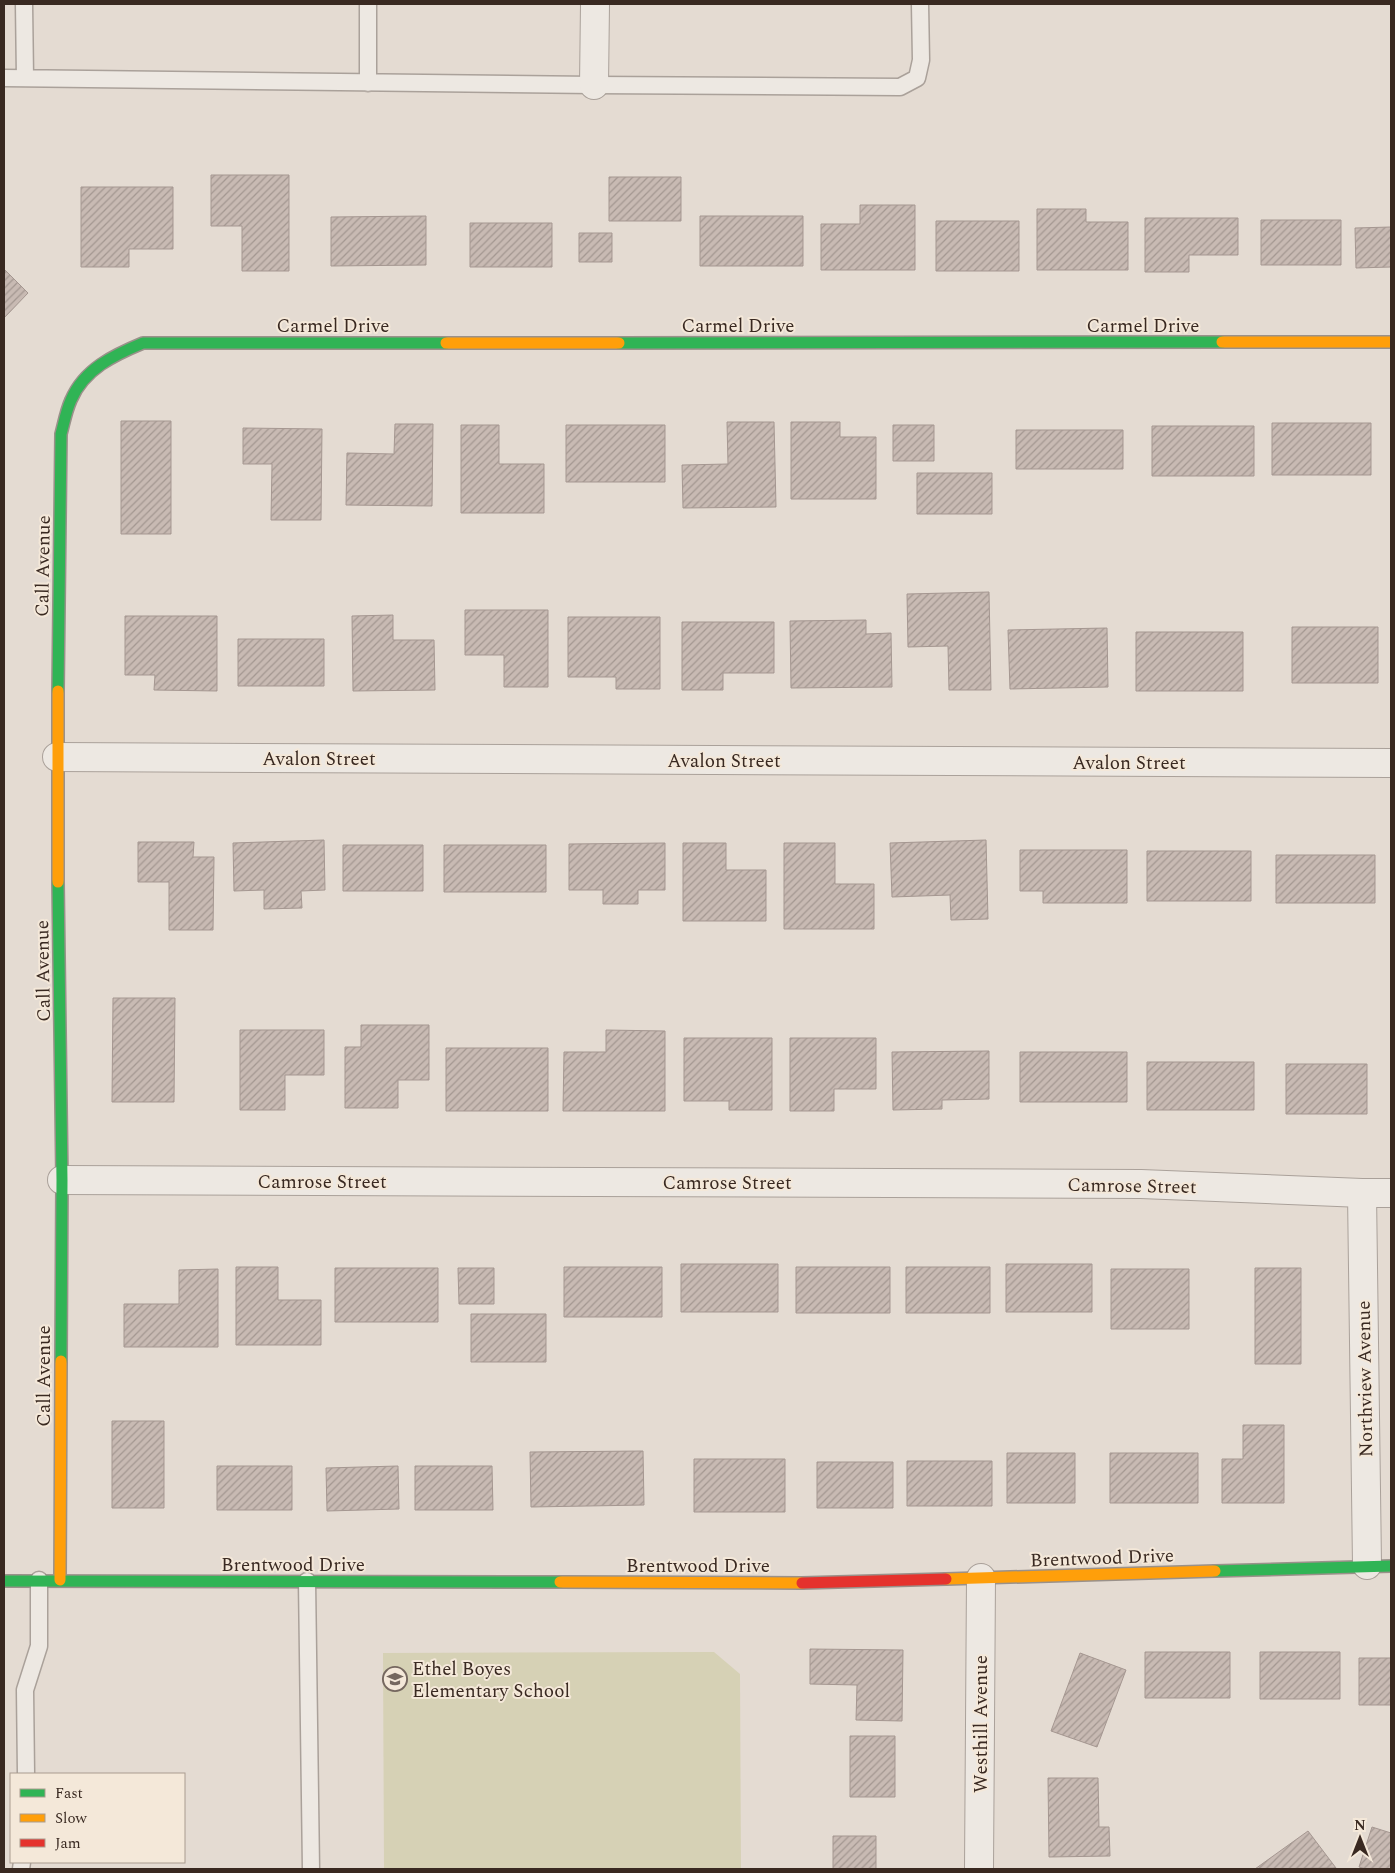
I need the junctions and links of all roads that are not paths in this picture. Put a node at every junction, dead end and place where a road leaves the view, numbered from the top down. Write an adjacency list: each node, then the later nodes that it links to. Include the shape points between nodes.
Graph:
1 (24, 4): 6 (lane)
2 (368, 4): 7 (lane)
3 (595, 4): 8 (street)
4 (920, 4): 8 (lane, via 921,60 917,78 900,87)
5 (4, 78): 6 (lane)
6 (24, 78): 7 (lane)
7 (368, 82): 8 (lane)
8 (594, 85)
9 (1391, 342): 10 (street, Carmel Drive, via 143,343 113,355)
10 (92, 371): 11 (street, Call Avenue, via 74,392 61,434)
11 (57, 757): 12 (street, Avalon Street); 13 (street, Call Avenue)
12 (1391, 763)
13 (62, 1180): 15 (street, Camrose Street, via 1131,1184); 20 (street, Call Avenue)
14 (1391, 1193): 15 (street, Camrose Street)
15 (1362, 1194): 16 (street, Northview Avenue)
16 (1379, 1565): 17 (street, Brentwood Drive)
17 (981, 1578): 21 (street, Brentwood Drive, via 787,1583); 24 (street, Westhill Avenue)
18 (4, 1580): 19 (street, Brentwood Drive)
19 (39, 1580): 20 (street, Brentwood Drive); 22 (lane, via 39,1646 25,1690)
20 (60, 1580): 21 (street, Brentwood Drive)
21 (307, 1581): 23 (lane)
22 (26, 1773)
23 (311, 1869)
24 (979, 1869)

